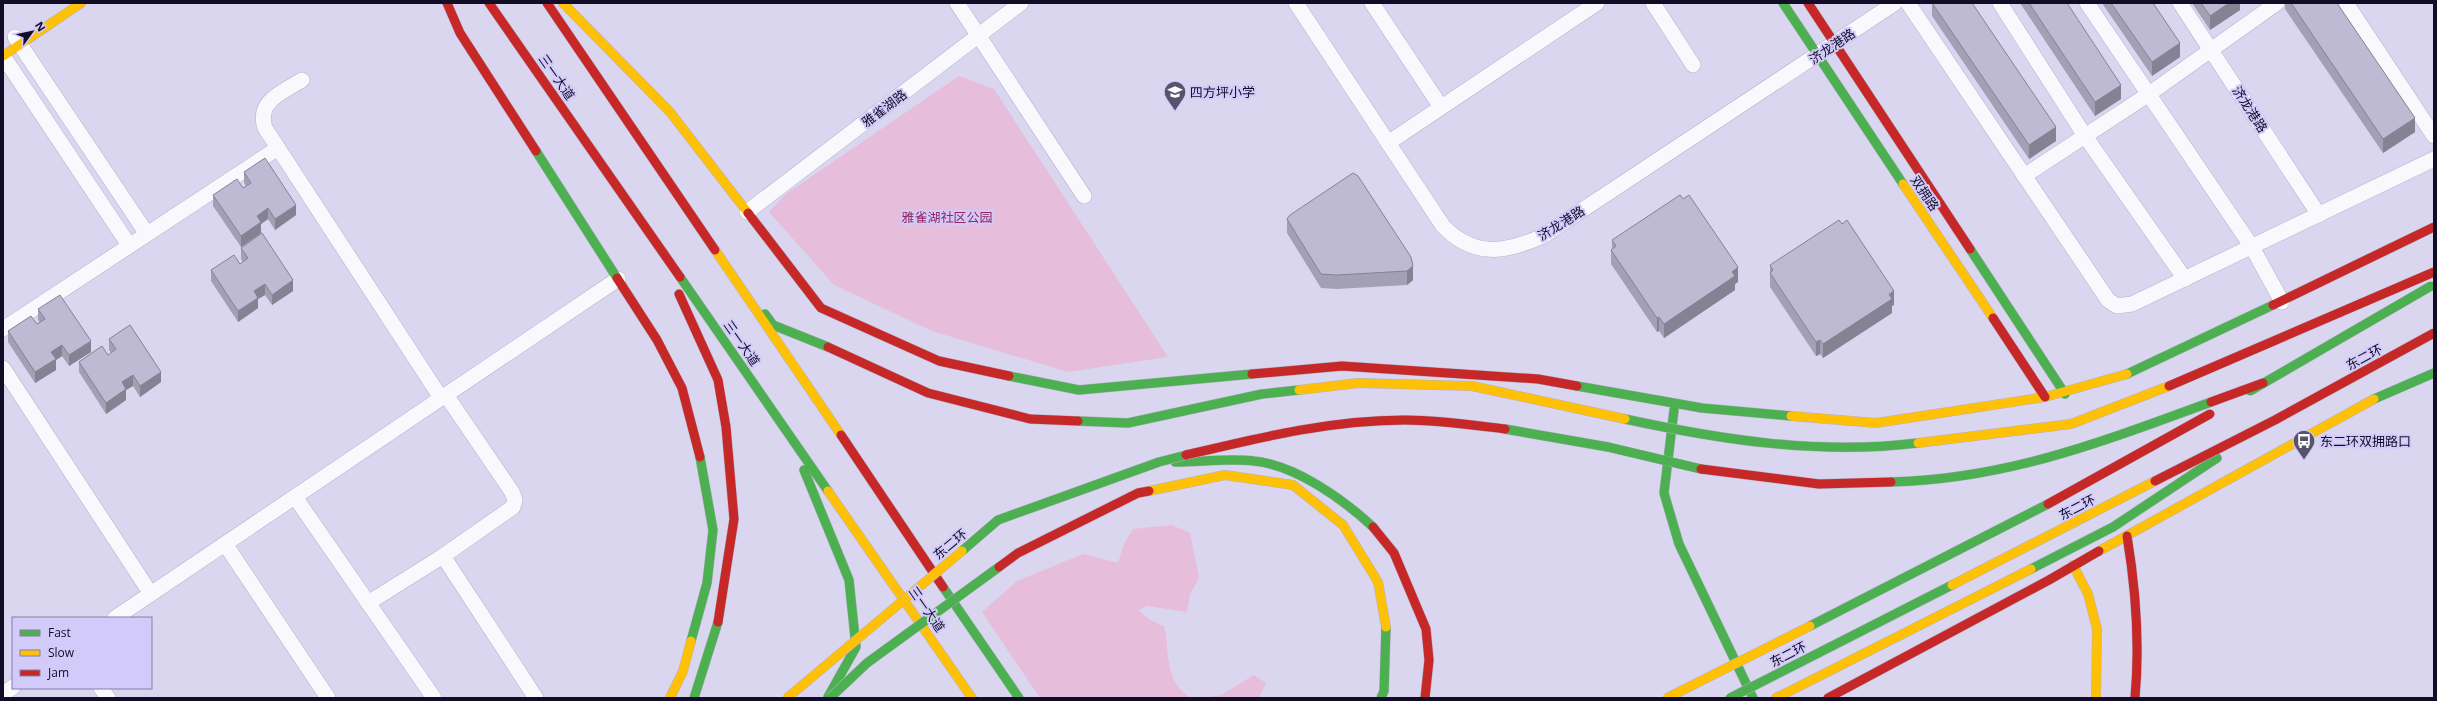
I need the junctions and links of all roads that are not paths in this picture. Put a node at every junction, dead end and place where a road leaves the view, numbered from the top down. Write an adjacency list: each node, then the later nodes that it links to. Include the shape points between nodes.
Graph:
1 (64, 3): 23 (main road)
2 (81, 3): 23 (main road)
3 (447, 3): 48 (main road, via 460,32)
4 (489, 3): 42 (main road, 三一大道)
5 (547, 3): 37 (main road, 三一大道)
6 (563, 3): 40 (main road, via 670,112)
7 (957, 3): 22 (street)
8 (1021, 3): 22 (street, 雅雀湖路)
9 (1296, 3): 34 (street, 济龙港路)
10 (1372, 3): 31 (street)
11 (1597, 3): 31 (street)
12 (1653, 3): 28 (street)
13 (1783, 3): 27 (main road, 双拥路)
14 (1808, 3): 24 (main road, 双拥路)
15 (1895, 3): 24 (street, 济龙港路)
16 (1908, 3): 38 (street)
17 (2000, 3): 32 (street)
18 (2087, 3): 30 (street)
19 (2180, 3): 25 (street, 济龙港路)
20 (2277, 3): 25 (street)
21 (2346, 3): 33 (street)
22 (979, 35): 39 (street); 40 (street, 雅雀湖路)
23 (13, 42): 26 (main road); 44 (street)
24 (1835, 44): 27 (street, 济龙港路); 57 (main road, 双拥路)
25 (2212, 50): 30 (street); 41 (street, 济龙港路)
26 (3, 56): 45 (street)
27 (1818, 56): 34 (street, 济龙港路, via 1543,236 1519,247 1496,251 1464,244 1453,236 1443,226); 59 (main road, 双拥路)
28 (1693, 65)
29 (302, 80): 35 (street, via 270,101 263,110 265,128)
30 (2149, 94): 32 (street); 46 (street)
31 (1441, 107): 34 (street)
32 (2085, 136): 38 (street); 49 (street)
33 (2434, 136)
34 (1388, 143)
35 (278, 148): 44 (street); 58 (street)
36 (2434, 160): 41 (street)
37 (659, 169): 47 (main road, bridge, via 773,325 928,393 1030,419 1128,423 1262,394 1358,383 1472,386 1704,436 1802,447 1891,446 2071,424 2135,401); 75 (main road, 三一大道)
38 (2024, 176): 49 (street, via 2112,304 2123,307 2132,304)
39 (1084, 196)
40 (747, 212): 60 (main road, via 821,308 946,363 1079,390 1342,366 1538,378)
41 (2319, 215): 46 (street)
42 (642, 222): 62 (main road, 三一大道); 81 (main road, via 694,324 718,380 726,427 734,519 721,612)
43 (2434, 227): 51 (main road)
44 (147, 234): 45 (street)
45 (129, 245): 52 (street)
46 (2252, 247): 49 (street); 51 (street)
47 (2434, 272)
48 (618, 279): 58 (street); 80 (main road, via 657,340 682,388 704,477 713,530 707,583 683,671)
49 (2185, 279)
50 (2434, 284): 56 (main road, bridge)
51 (2282, 302): 57 (main road, via 2129,373)
52 (3, 329)
53 (2434, 334): 61 (main road, 东二环, bridge)
54 (3, 368): 69 (street)
55 (2434, 373): 65 (main road, via 2383,394)
56 (2263, 383): 63 (main road, bridge, via 2094,445 2032,463 1970,476 1924,481 1819,484 1756,477 1691,467 1530,432 1405,420 1360,422 1277,433); 88 (main road, bridge, via 2024,518)
57 (2065, 394): 59 (main road)
58 (443, 397): 64 (street); 67 (street, via 512,492 514,500 513,507 507,513)
59 (2045, 397): 60 (main road, via 1876,423 1702,408)
60 (1675, 403): 90 (main road, via 1664,494 1679,544)
61 (2275, 420): 89 (main road, 东二环, bridge); 91 (main road, via 2113,527)
62 (789, 432): 83 (main road, via 849,580 856,647); 85 (main road, 三一大道)
63 (1159, 462): 82 (main road, 东二环, bridge, via 998,520); 87 (main road, bridge, via 1255,461 1292,472 1339,498 1372,526 1394,553 1426,629 1429,660)
64 (295, 497): 66 (street); 70 (street)
65 (2127, 536): 68 (main road); 94 (main road, via 2137,596 2140,656)
66 (225, 544): 69 (street); 77 (street)
67 (443, 556): 70 (street); 79 (street)
68 (2073, 565): 92 (main road); 93 (main road, via 2088,594 2097,629)
69 (151, 594): 71 (street)
70 (368, 603): 78 (street)
71 (116, 617)
72 (12, 688): 74 (street)
73 (102, 689): 76 (street)
74 (3, 694)
75 (1018, 697)
76 (108, 698)
77 (328, 698)
78 (434, 698)
79 (536, 698)
80 (670, 698)
81 (694, 698)
82 (787, 698)
83 (827, 698)
84 (830, 698): 86 (main road, bridge, via 867,664 1018,554 1138,493 1225,475 1293,485 1343,525 1378,582 1387,633 1384,691)
85 (972, 698)
86 (1381, 698)
87 (1425, 698)
88 (1667, 698)
89 (1730, 698)
90 (1753, 698)
91 (1776, 698)
92 (1828, 698)
93 (2096, 698)
94 (2135, 698)

